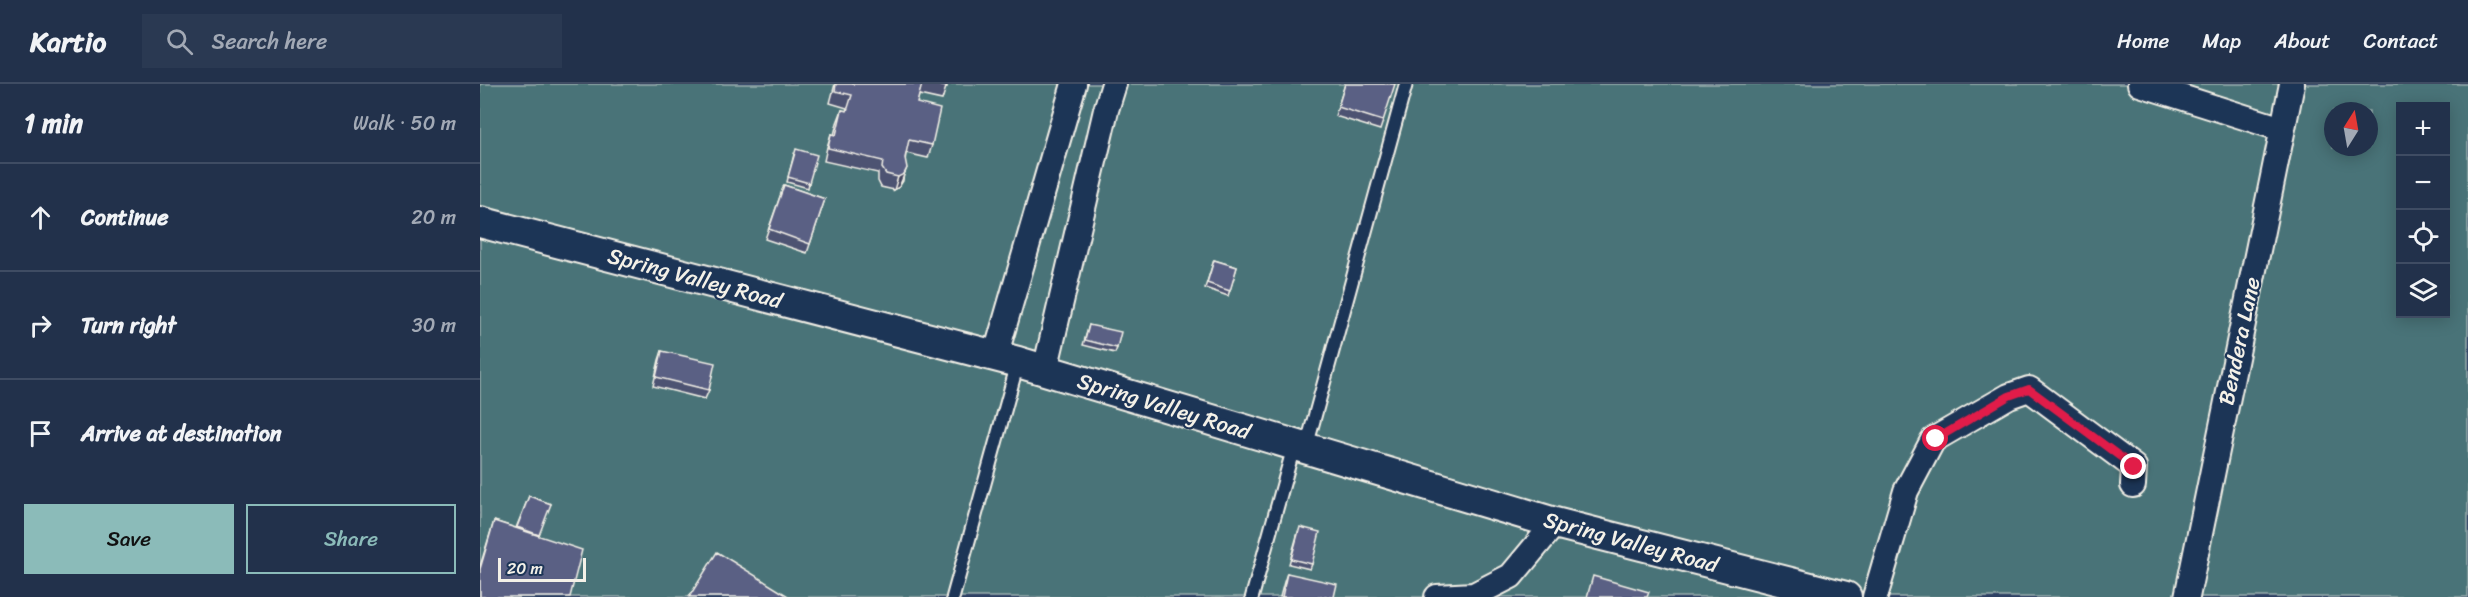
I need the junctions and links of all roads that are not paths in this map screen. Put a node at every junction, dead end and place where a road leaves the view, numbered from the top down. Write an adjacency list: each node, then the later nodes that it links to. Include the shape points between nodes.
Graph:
1 (1074, 84): 8 (street)
2 (1114, 84): 8 (street)
3 (1406, 84): 9 (lane)
4 (2140, 84): 6 (street)
5 (2292, 84): 6 (street, Bendera Lane)
6 (2283, 129): 17 (street, Bendera Lane)
7 (480, 222): 8 (street, Spring Valley Road)
8 (1019, 363): 9 (street, Spring Valley Road); 12 (lane)
9 (1300, 446): 11 (street, Spring Valley Road); 13 (lane)
10 (2133, 485): 16 (street, via 2134,467 2054,405 2029,389 2009,396 1933,440 1906,491)
11 (1555, 523): 14 (street, via 1511,576 1474,595); 15 (street, Spring Valley Road)
12 (953, 597)
13 (1252, 597)
14 (1437, 597)
15 (1846, 597)
16 (1875, 597)
17 (2187, 597)

